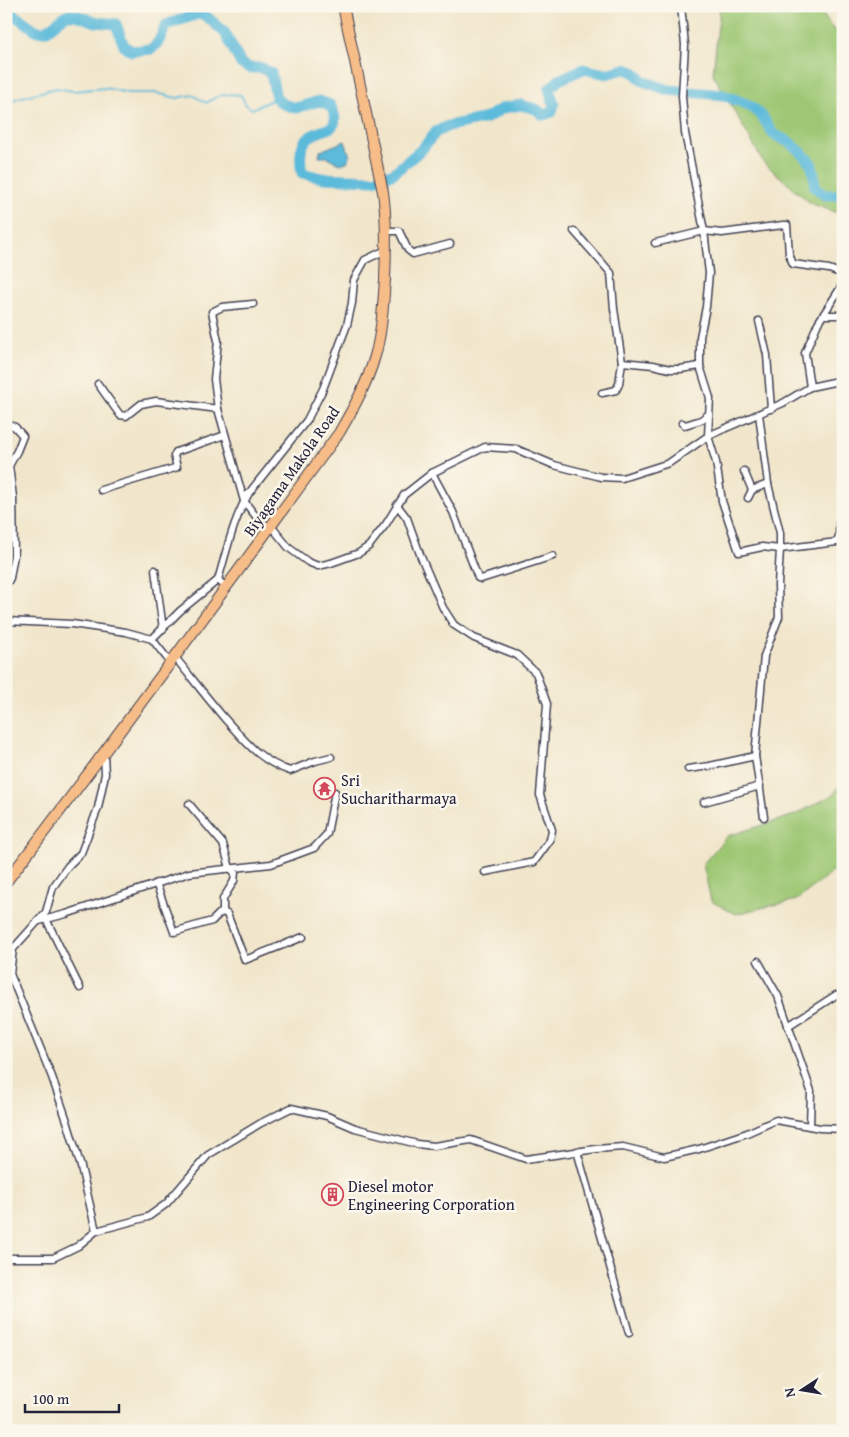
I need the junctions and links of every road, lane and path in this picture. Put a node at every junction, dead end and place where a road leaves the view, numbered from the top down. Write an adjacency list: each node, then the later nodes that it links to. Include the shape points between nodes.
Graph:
1 (343, 6): 3 (main road, Biyagama Makola Road, via 383,192)
2 (681, 6): 5 (street, via 685,45 682,96 685,133)
3 (387, 231): 7 (street, via 398,230 413,254); 8 (main road, Biyagama Makola Road)
4 (574, 231): 15 (street, via 611,272)
5 (704, 231): 6 (street); 9 (street, via 787,225 793,264); 16 (street, via 709,272 700,337)
6 (655, 243)
7 (450, 244)
8 (386, 250): 35 (street, via 365,260 354,280 347,325 323,389 307,420); 38 (main road, Biyagama Makola Road, via 382,321 375,356 360,397 339,433)
9 (843, 274)
10 (843, 284): 12 (street)
11 (253, 304): 22 (street, via 212,312 218,341 214,379)
12 (823, 315): 13 (street); 19 (street, via 805,353)
13 (843, 315)
14 (759, 321): 21 (street, via 767,355)
15 (622, 362): 16 (street, via 670,369); 20 (street, via 616,390)
16 (700, 366): 23 (street, via 710,398)
17 (843, 380): 19 (street)
18 (98, 384): 22 (street, via 123,416 141,404 156,400)
19 (810, 387): 21 (street)
20 (602, 393)
21 (771, 409): 24 (street)
22 (218, 410): 27 (street)
23 (709, 414): 26 (street, via 685,426); 28 (street)
24 (760, 414): 28 (street); 31 (street)
25 (6, 423): 43 (street, via 15,427 22,436 9,466 14,496 14,555)
26 (682, 423)
27 (225, 435): 32 (street, via 176,452 175,468); 35 (street)
28 (708, 436): 30 (street, via 668,463 622,478 601,477 554,465 516,449 485,447); 39 (street, via 722,501 739,552)
29 (744, 471): 33 (street)
30 (432, 473): 36 (street, via 404,495); 40 (street, via 453,512 478,578)
31 (768, 484): 33 (street); 39 (street, via 780,533)
32 (101, 490)
33 (752, 490): 34 (street)
34 (748, 498)
35 (244, 501): 38 (street, via 261,523); 42 (street, via 232,527)
36 (397, 505): 38 (street, via 370,546 359,554 318,566 289,548); 58 (street, via 407,518 443,608 454,625 474,638 517,655 536,673 547,704 540,795 552,830 550,840 534,862)
37 (843, 520): 39 (street, via 840,520 837,542)
38 (271, 526): 42 (main road, Biyagama Makola Road)
39 (780, 549): 49 (street, via 779,618 764,656)
40 (553, 556)
41 (155, 570): 45 (street)
42 (222, 584): 45 (street, via 180,611); 47 (main road, Biyagama Makola Road)
43 (6, 586)
44 (6, 621): 46 (street, via 72,624)
45 (163, 629): 46 (street)
46 (152, 639): 47 (street)
47 (172, 659): 48 (main road, Biyagama Makola Road); 50 (street, via 245,743 278,767 290,771)
48 (104, 754): 59 (main road, Biyagama Makola Road); 63 (street, via 105,774 98,808 81,853 53,888 46,912)
49 (755, 756): 51 (street); 52 (street)
50 (331, 757)
51 (688, 769)
52 (760, 786): 54 (street); 56 (street)
53 (335, 792): 57 (street, via 327,834 314,848 271,864)
54 (704, 802)
55 (188, 804): 57 (street, via 223,844)
56 (764, 816)
57 (230, 868): 60 (street, via 189,873); 61 (street, via 235,873 234,881 223,899)
58 (485, 872)
59 (6, 882)
60 (156, 883): 61 (street, via 174,932 212,920); 62 (street)
61 (223, 912): 64 (street, via 227,914 245,960)
62 (46, 919): 63 (street); 66 (street)
63 (38, 921): 72 (street, via 13,949 10,974 67,1121)
64 (302, 937)
65 (758, 961): 68 (street, via 778,996)
66 (80, 988)
67 (836, 995): 68 (street)
68 (788, 1026): 69 (street, via 811,1091)
69 (810, 1126): 70 (street); 71 (street, via 776,1120 699,1149 664,1157 623,1148)
70 (843, 1130)
71 (578, 1151): 72 (street, via 526,1159 471,1140 434,1146 417,1144 291,1108 208,1156 160,1210 140,1220); 74 (street)
72 (96, 1231): 73 (street, via 78,1246 53,1258)
73 (6, 1258)
74 (629, 1333)

